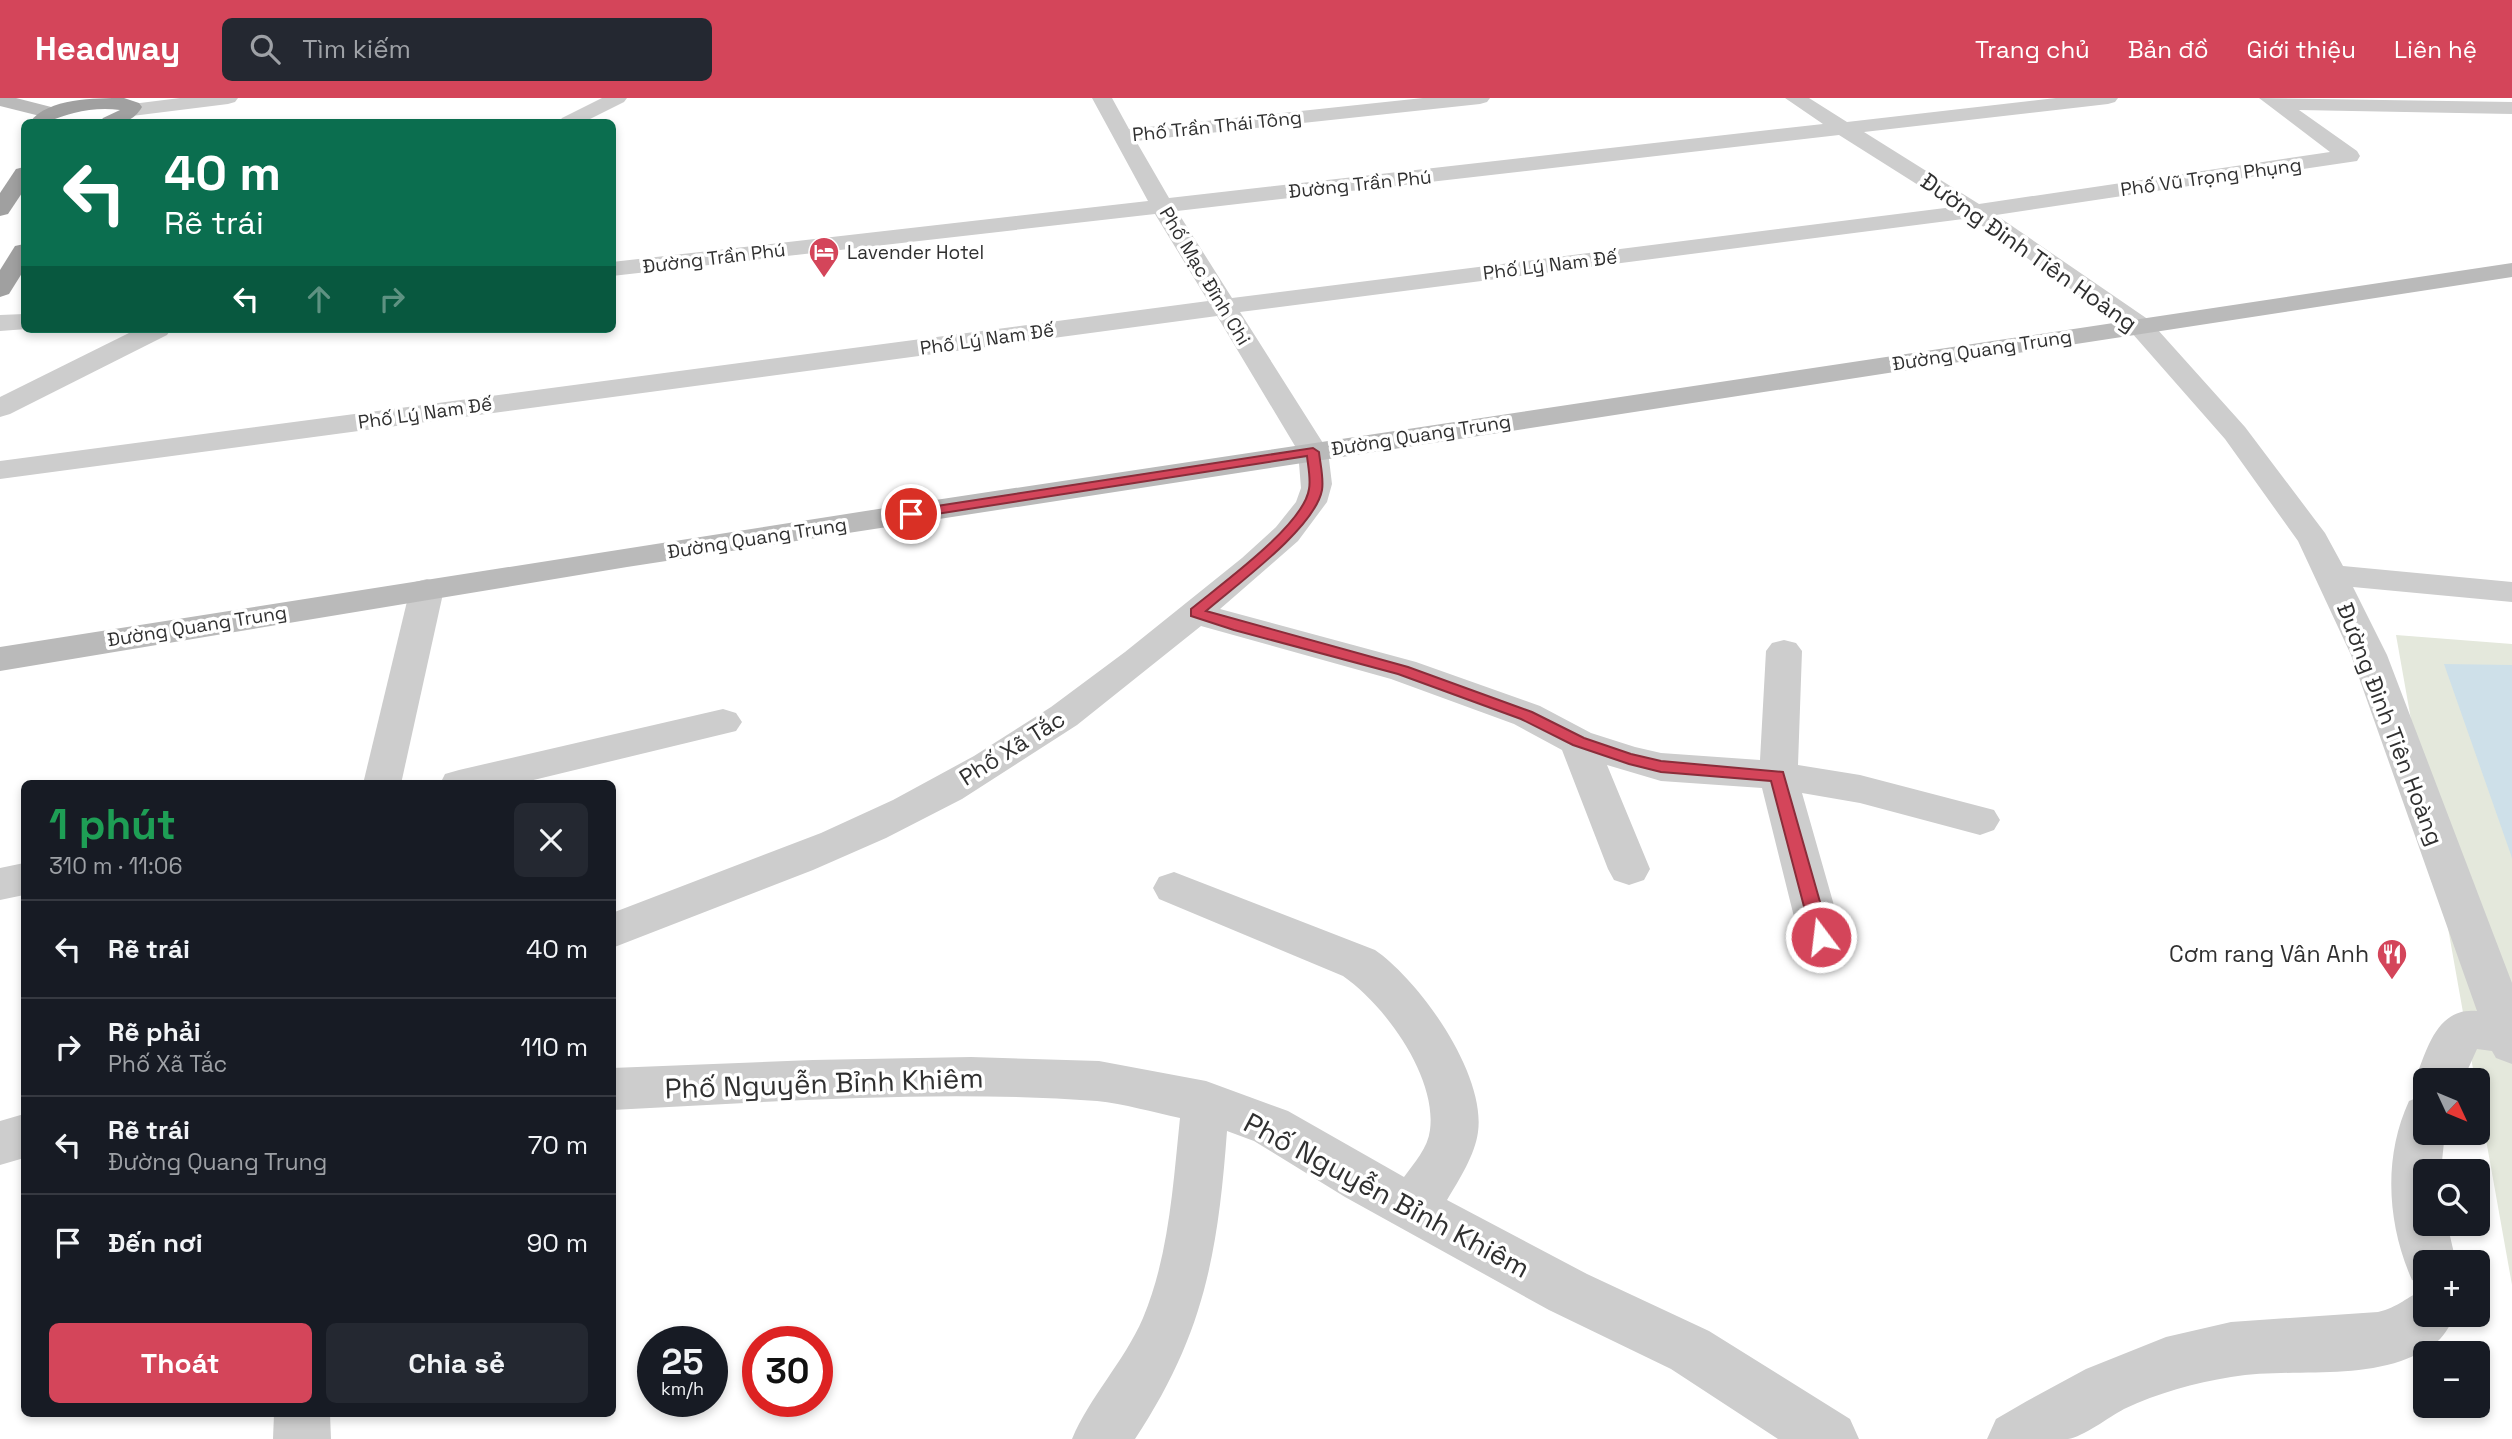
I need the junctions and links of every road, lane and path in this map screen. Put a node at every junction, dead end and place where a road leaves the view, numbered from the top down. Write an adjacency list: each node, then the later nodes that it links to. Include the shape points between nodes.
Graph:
1 (228, 98): 9 (street)
2 (617, 98): 13 (street)
3 (1102, 98): 15 (street, Phố Mạc Đĩnh Chi)
4 (1480, 98): 15 (street, Phố Trần Thái Tông)
5 (1795, 98): 14 (street, Đường Đinh Tiên Hoàng)
6 (2108, 98): 14 (street, Đường Trần Phú)
7 (0, 100): 11 (main road)
8 (2274, 101): 10 (street); 19 (street, Phố Vũ Trọng Phụng, via 2349,156)
9 (128, 103): 11 (highway, via 94,102); 12 (highway)
10 (2512, 108)
11 (59, 110)
12 (113, 119)
13 (575, 119)
14 (1844, 129): 17 (street, Đường Trần Phú); 19 (street, Đường Đinh Tiên Hoàng)
15 (1121, 136): 17 (street, Phố Mạc Đĩnh Chi)
16 (21, 178): 18 (highway)
17 (1162, 206): 21 (street, Đường Trần Phú); 24 (street, Phố Mạc Đĩnh Chi)
18 (0, 209)
19 (1975, 211): 24 (street, Phố Lý Nam Đế); 27 (street, Đường Đinh Tiên Hoàng)
20 (21, 256): 23 (highway)
21 (616, 269)
22 (2512, 270): 27 (main road, Đường Quang Trung)
23 (0, 289)
24 (1223, 307): 30 (street, Phố Mạc Đĩnh Chi); 31 (street, Phố Lý Nam Đế)
25 (21, 322): 26 (street)
26 (0, 323)
27 (2140, 326): 30 (main road, Đường Quang Trung); 32 (street, Đường Đinh Tiên Hoàng, via 2235,433 2314,540)
28 (150, 333): 29 (street)
29 (0, 408)
30 (1313, 452): 33 (main road, Đường Quang Trung); 35 (street, Phố Xã Tắc, via 1316,488 1302,516)
31 (0, 470)
32 (2330, 575): 34 (street); 50 (street, Đường Đinh Tiên Hoàng, via 2368,654)
33 (427, 589): 37 (main road, Đường Quang Trung); 41 (street)
34 (2512, 592)
35 (1196, 612): 39 (street, via 1403,670 1527,715); 48 (street, Phố Xã Tắc, via 1057,721 908,810 810,854)
36 (1784, 651): 40 (street)
37 (0, 659)
38 (723, 722): 42 (street)
39 (1578, 742): 40 (street, via 1661,766); 44 (street)
40 (1778, 776): 43 (street, via 1860,789); 49 (street)
41 (383, 780)
42 (476, 780)
43 (1980, 820)
44 (1629, 869)
45 (21, 880): 46 (street)
46 (0, 884)
47 (1174, 888): 57 (street, via 1359,963 1404,1007 1437,1061 1452,1099 1455,1131 1447,1153)
48 (616, 929)
49 (1821, 937)
50 (2510, 1039): 51 (street, via 2465,1029)
51 (2443, 1068)
52 (616, 1089): 53 (street, Phố Nguyễn Bỉnh Khiêm, via 971,1077 1099,1081)
53 (1206, 1102): 57 (street, Phố Nguyễn Bỉnh Khiêm, via 1271,1125); 62 (street, via 1189,1250 1170,1318 1137,1389)
54 (21, 1137): 55 (street)
55 (0, 1143)
56 (2416, 1145): 58 (street, via 2414,1170)
57 (1412, 1208): 63 (street, Phố Nguyễn Bỉnh Khiêm, via 1568,1292 1690,1350)
58 (2428, 1250)
59 (2418, 1327): 64 (street, via 2369,1341 2266,1345 2169,1361 2077,1402)
60 (302, 1417): 61 (street)
61 (302, 1439)
62 (1101, 1439)
63 (1830, 1439)
64 (2016, 1439)

